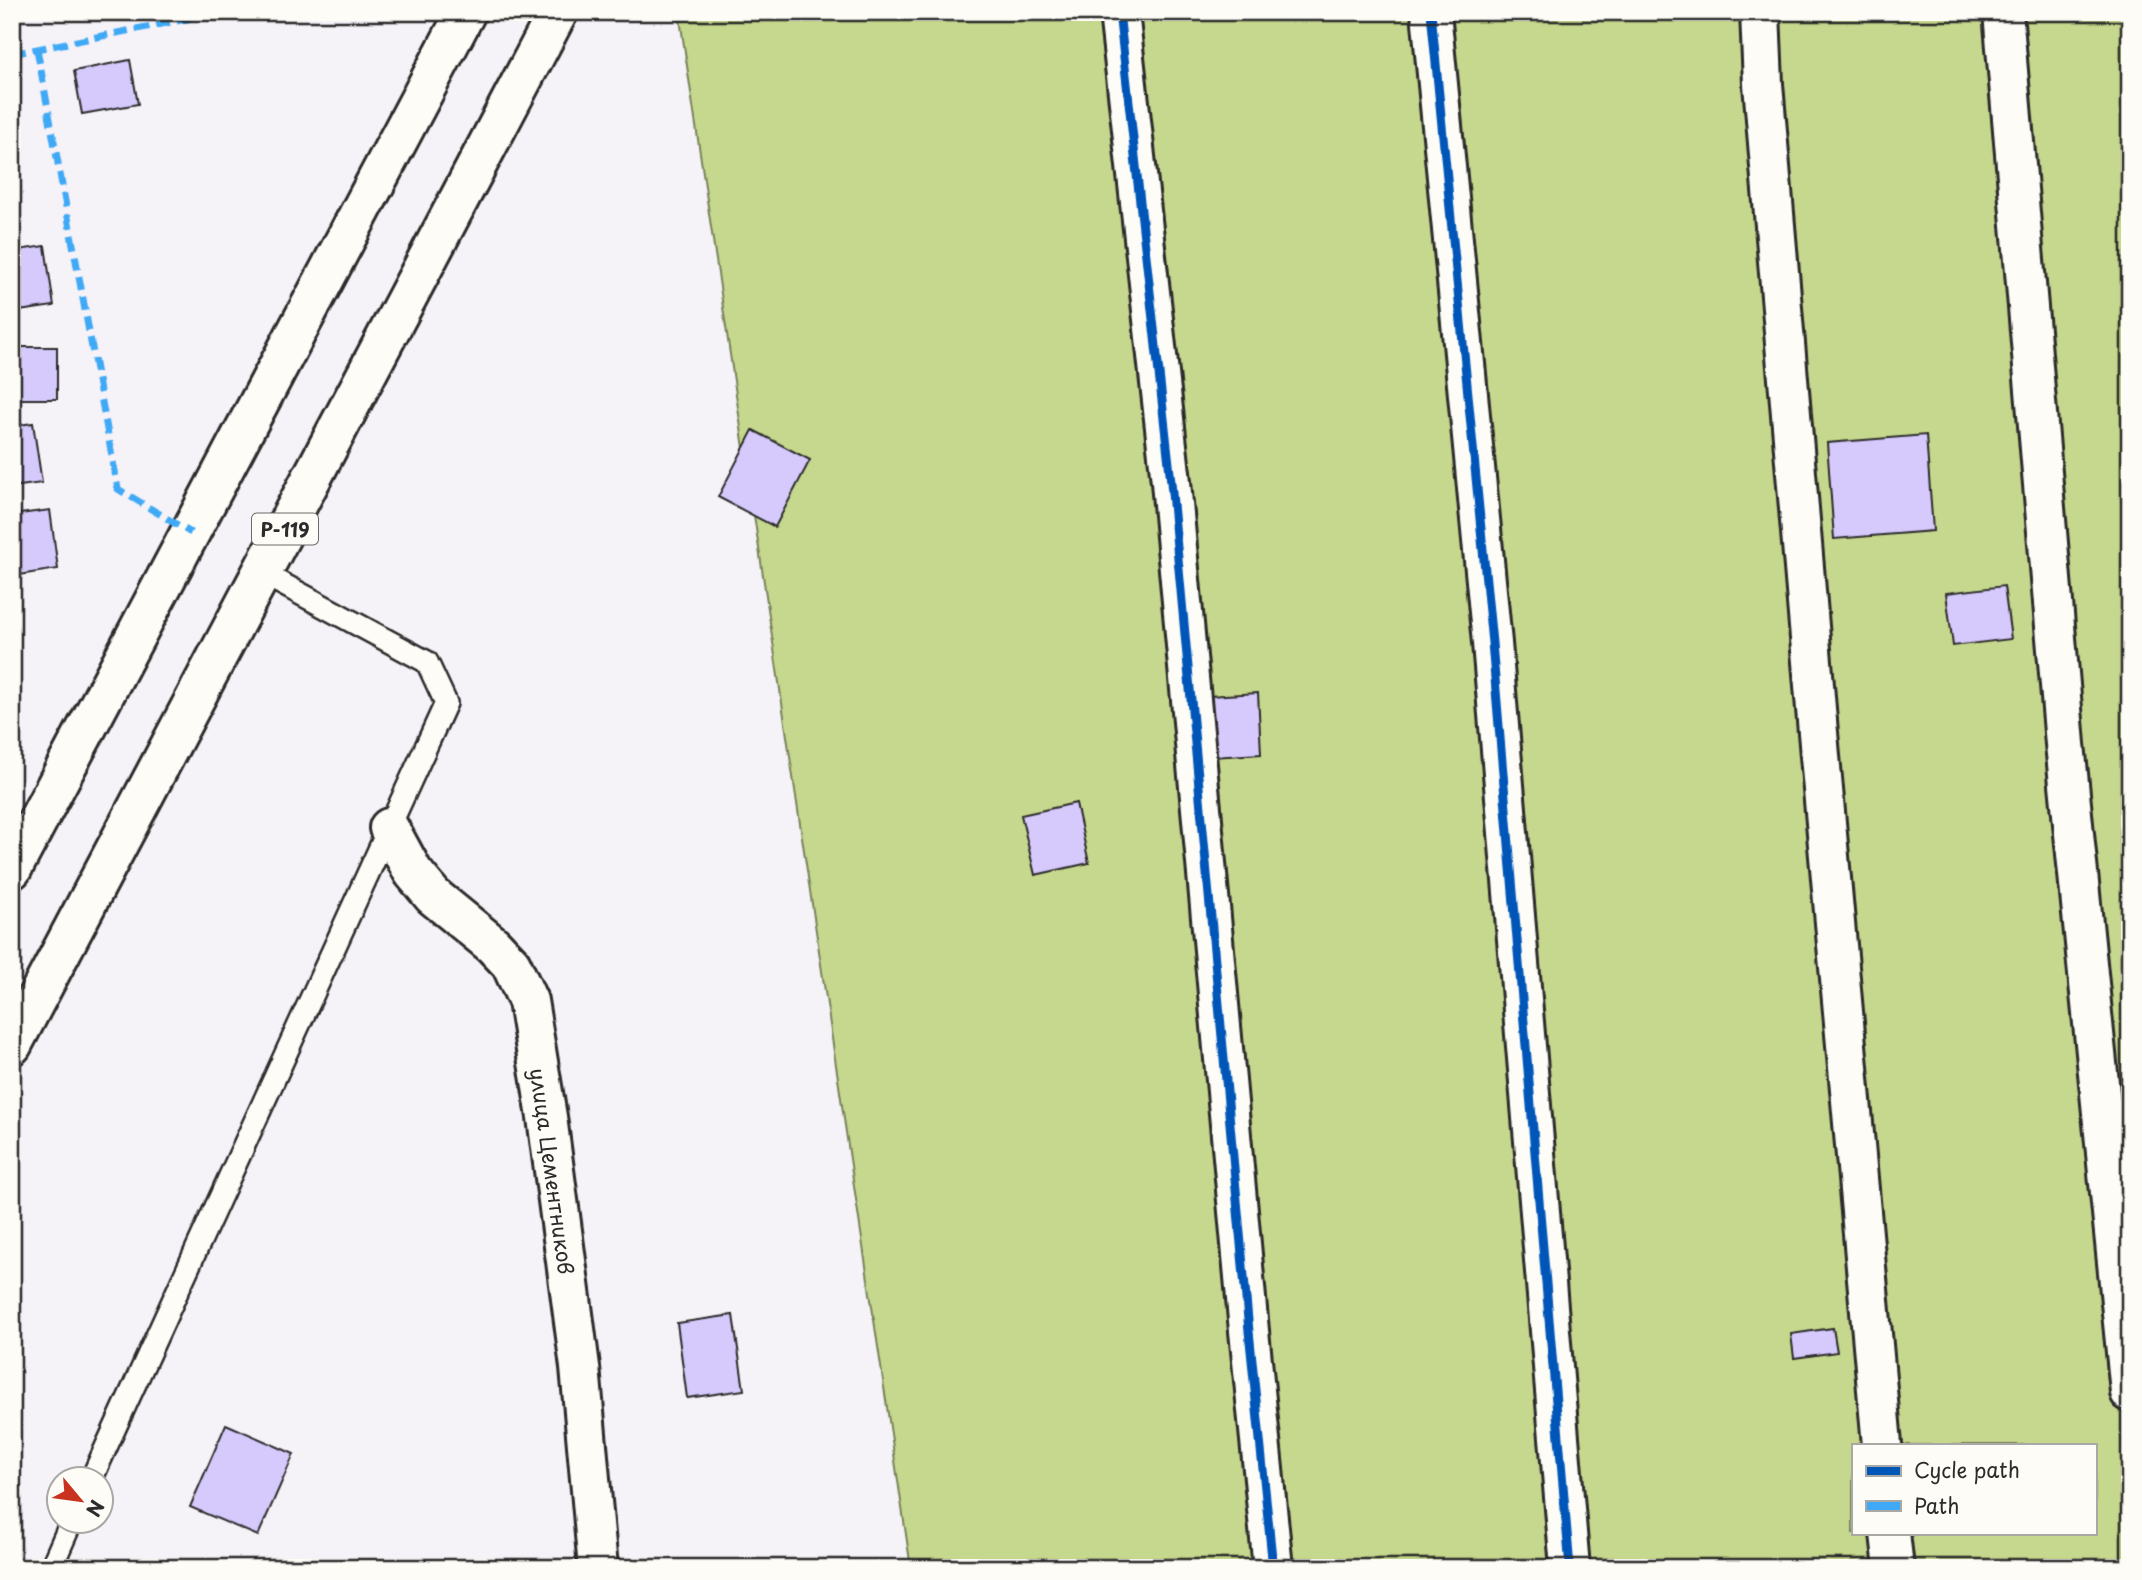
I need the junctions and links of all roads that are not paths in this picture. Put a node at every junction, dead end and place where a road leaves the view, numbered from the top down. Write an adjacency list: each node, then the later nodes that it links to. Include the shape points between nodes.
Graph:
1 (466, 12): 9 (main road)
2 (558, 12): 7 (main road, Р-119)
3 (1119, 12): 18 (main road, via 1171,482)
4 (1431, 12): 19 (main road, via 1492,643)
5 (1760, 12): 12 (main road, via 1819,756)
6 (2003, 12): 11 (main road, via 2065,744)
7 (262, 573): 8 (lane, via 426,662 446,703); 10 (main road, Р-119)
8 (389, 828): 13 (lane); 17 (main road, улица Цементников, via 413,872 433,896 512,964 528,1000 580,1367)
9 (12, 869)
10 (12, 1045)
11 (2130, 1392)
12 (1882, 1444)
13 (99, 1464)
14 (66, 1534): 16 (lane)
15 (1890, 1534): 20 (main road)
16 (51, 1568)
17 (598, 1568)
18 (1273, 1568)
19 (1570, 1568)
20 (1894, 1568)

